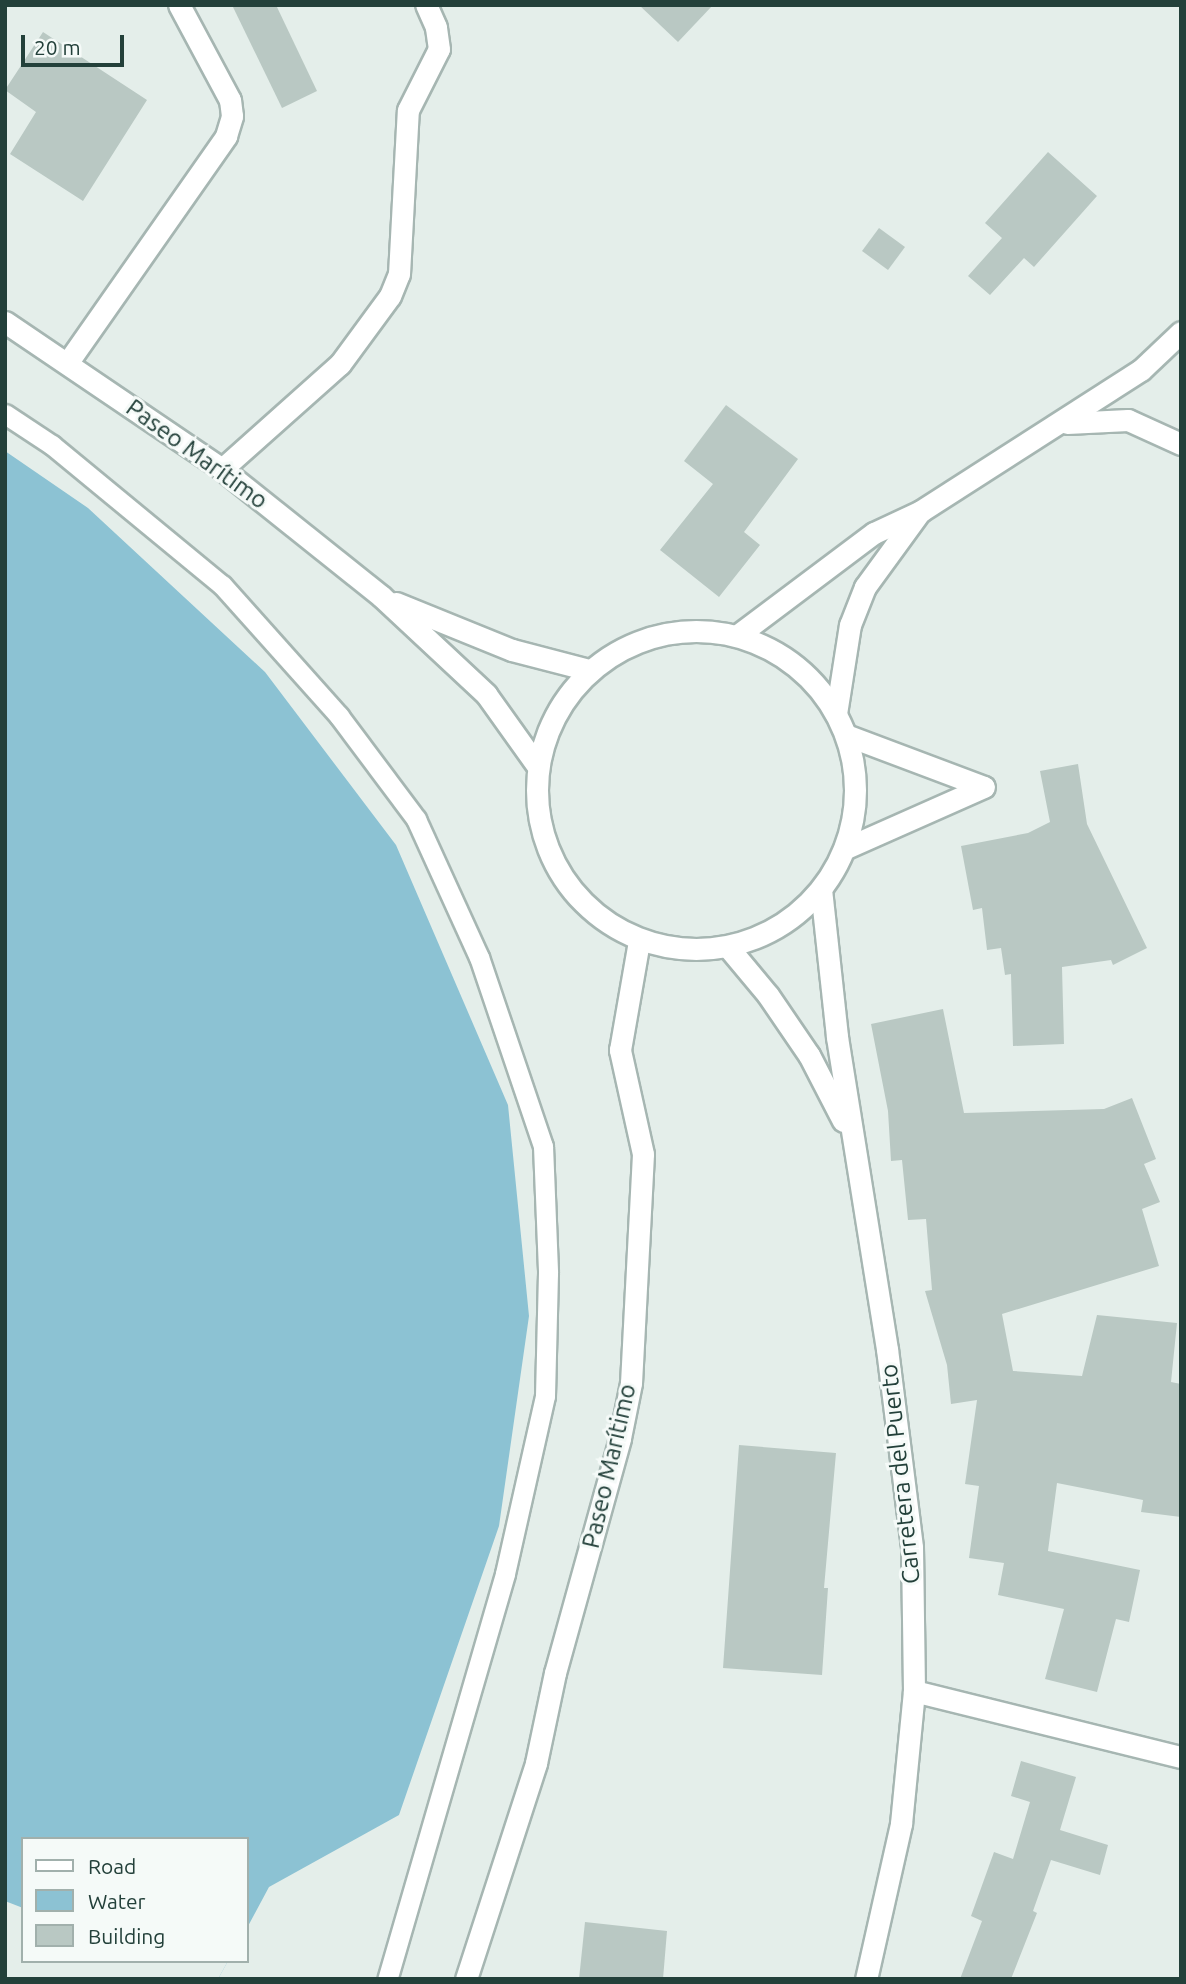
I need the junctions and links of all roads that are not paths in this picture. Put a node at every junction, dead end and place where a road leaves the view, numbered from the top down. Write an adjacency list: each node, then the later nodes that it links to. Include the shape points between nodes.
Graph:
1 (179, 5): 5 (main road, via 230,100 229,126)
2 (426, 5): 9 (main road, via 439,49 408,110 399,274 390,296 340,363)
3 (5, 322): 5 (main road, Paseo Marítimo)
4 (1181, 332): 7 (main road, via 1141,370)
5 (68, 362): 9 (main road, Paseo Marítimo)
6 (5, 414): 24 (street, via 52,445 222,585 339,716 416,819 479,957 543,1146 548,1273 545,1396 505,1574)
7 (1061, 423): 8 (main road, via 1128,420); 10 (main road)
8 (1181, 444)
9 (222, 469): 11 (main road, Paseo Marítimo)
10 (920, 511): 12 (main road, via 874,533); 14 (main road, via 865,587 849,625)
11 (381, 596): 13 (main road, Paseo Marítimo, via 512,650); 16 (main road, Paseo Marítimo, via 486,694)
12 (738, 635): 13 (main road, via 699,630 659,634 622,648); 14 (main road, via 769,647 796,665)
13 (589, 670): 16 (main road, via 565,698 547,731)
14 (836, 714): 15 (main road)
15 (846, 735): 17 (main road, via 854,773 854,811); 17 (main road, via 984,786)
16 (538, 767): 19 (main road, via 537,816 553,863 581,902 608,925)
17 (844, 849): 18 (main road)
18 (821, 889): 20 (main road, via 794,916 763,936); 21 (main road, Carretera del Puerto)
19 (639, 941): 20 (main road, via 683,950); 25 (main road, Paseo Marítimo, via 620,1050 643,1154 631,1383 536,1763)
20 (728, 947): 21 (main road, Carretera del Puerto, via 809,1055)
21 (851, 1135): 22 (main road, Carretera del Puerto, via 887,1349 912,1547)
22 (914, 1691): 23 (main road); 26 (main road, Carretera del Puerto, via 901,1824)
23 (1181, 1757)
24 (387, 1979)
25 (466, 1979)
26 (866, 1979)

